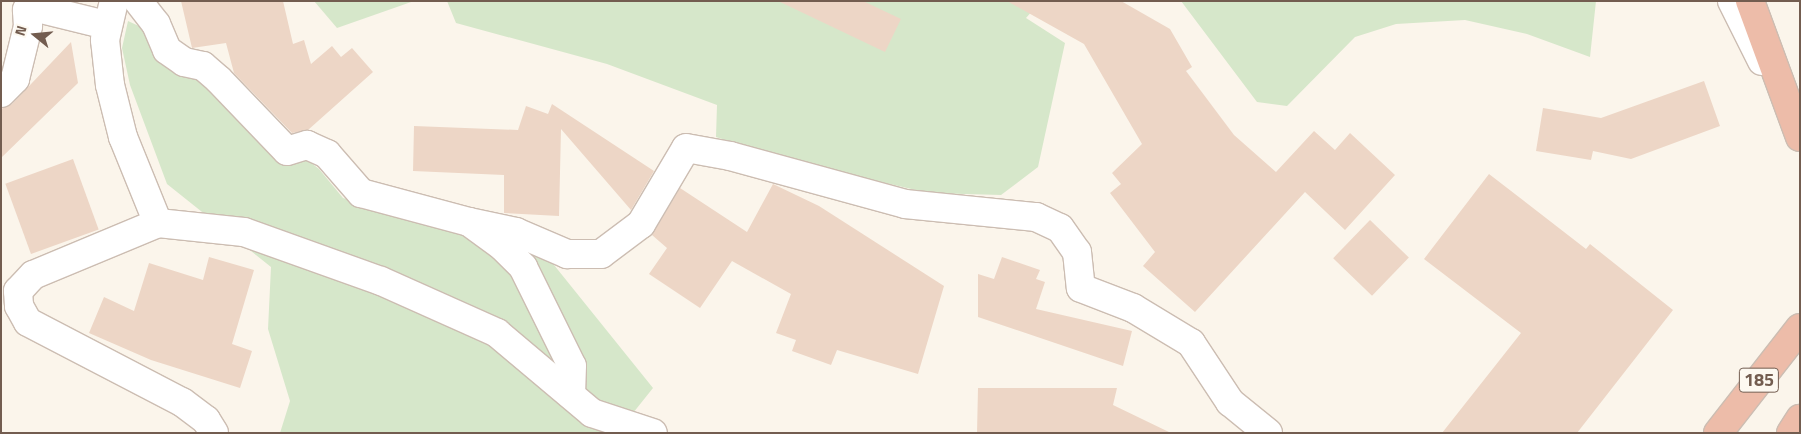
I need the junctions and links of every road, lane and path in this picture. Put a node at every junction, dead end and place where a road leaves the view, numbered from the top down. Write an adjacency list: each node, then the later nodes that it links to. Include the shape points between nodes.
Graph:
1 (138, 1): 7 (street, via 156,24 167,50 184,62 203,66 287,151 307,145 327,154 361,193)
2 (1732, 1): 6 (street)
3 (1750, 1): 6 (highway)
4 (110, 13): 5 (street, via 41,8 27,10 28,26 16,79); 8 (street, via 110,85 123,137)
5 (1, 93)
6 (1800, 138)
7 (469, 222): 10 (street, via 523,267 572,366); 14 (street, via 516,232 567,254 601,254 641,224 686,148 730,156 905,204 1036,217 1060,228 1077,252 1081,288 1133,308 1191,343 1230,402)
8 (158, 223): 10 (street, via 244,232 381,281 497,333); 12 (street, via 33,275 18,291 19,306 28,322 182,402 206,420)
9 (1800, 328): 15 (highway, 185)
10 (571, 395): 13 (street, via 592,413)
11 (1800, 419): 16 (highway)
12 (214, 433)
13 (652, 433)
14 (1268, 433)
15 (1718, 433)
16 (1791, 433)

